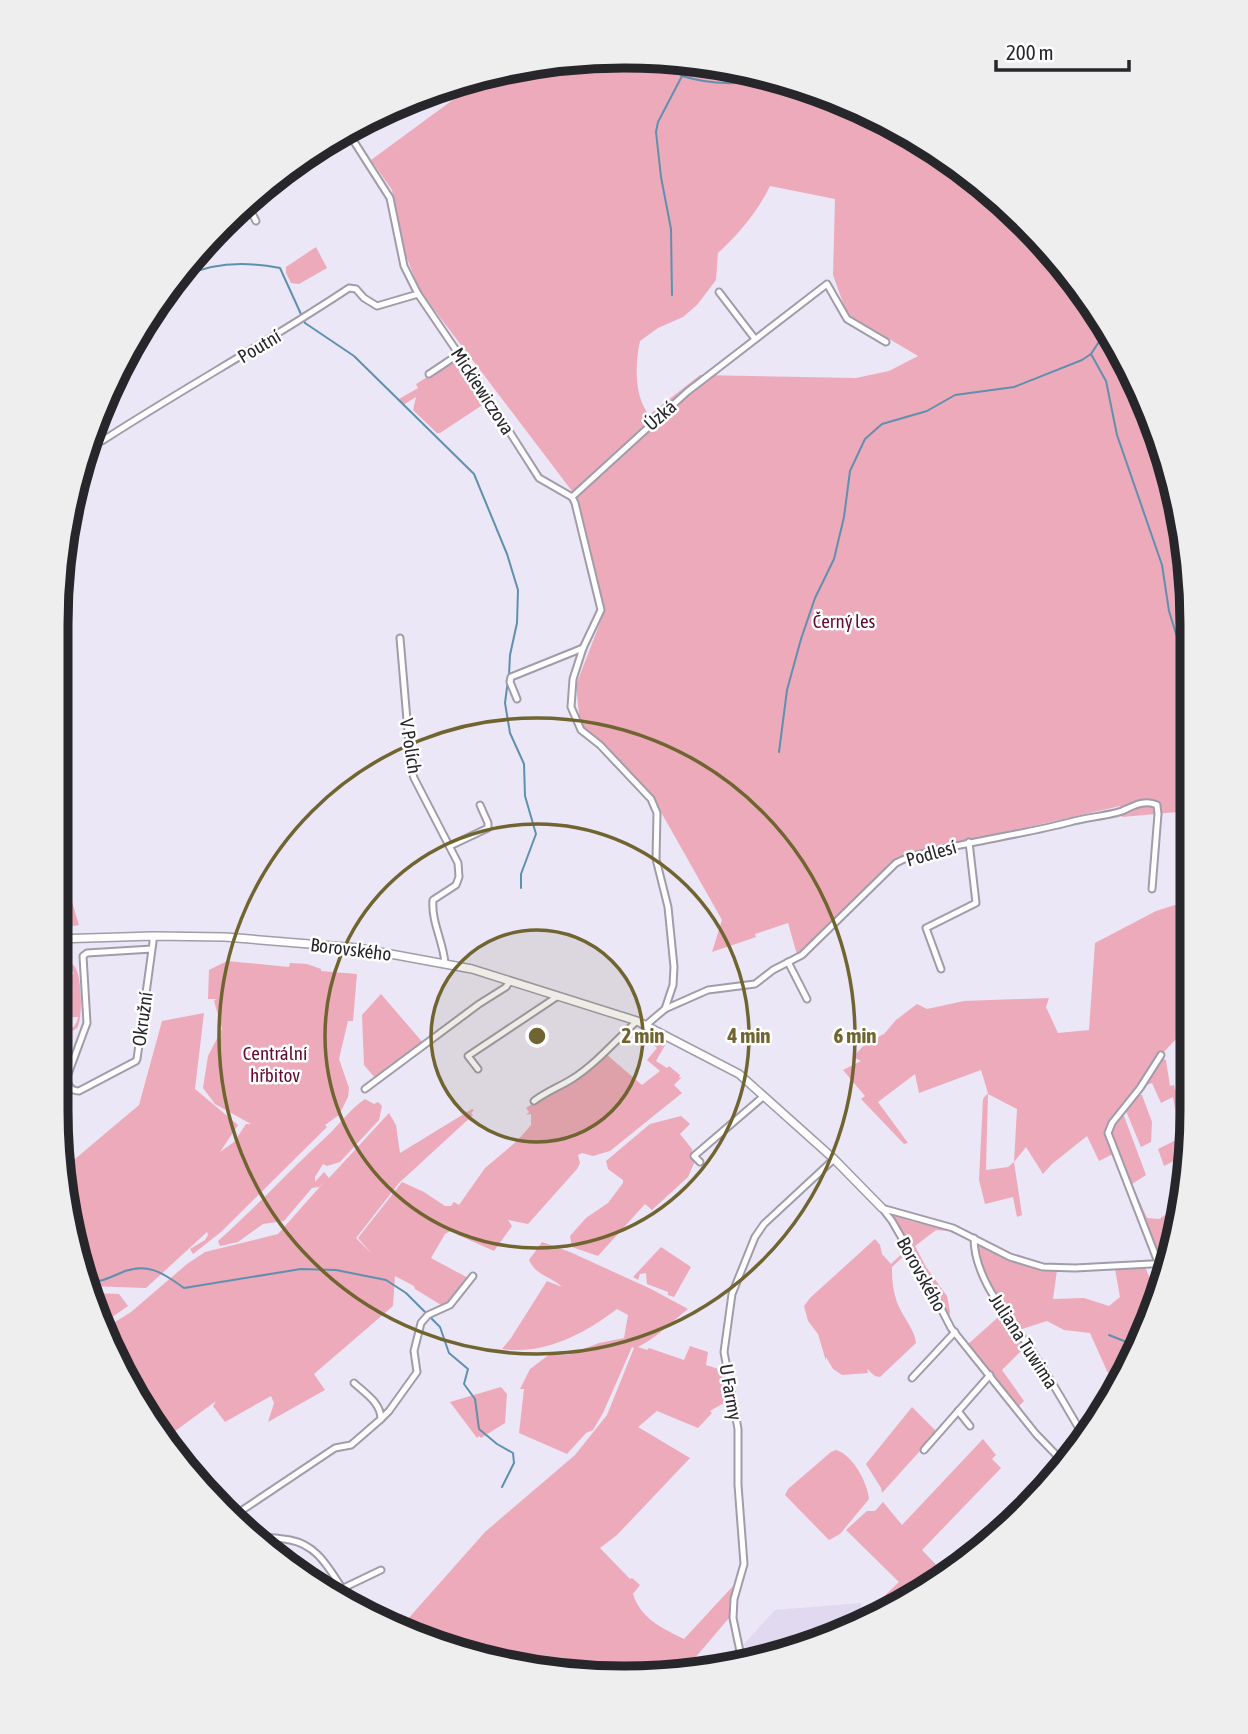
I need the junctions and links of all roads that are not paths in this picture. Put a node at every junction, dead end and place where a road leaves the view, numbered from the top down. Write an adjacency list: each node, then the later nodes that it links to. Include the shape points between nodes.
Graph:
1 (353, 139): 5 (street, Mickiewiczova, via 390,198 404,266)
2 (251, 212): 3 (street)
3 (256, 221)
4 (719, 292): 6 (street)
5 (418, 294): 8 (street, Mickiewiczova); 10 (street, Poutní, via 377,306 349,288)
6 (755, 339): 7 (street, Úzká, via 827,284 847,319); 11 (street, Úzká, via 656,417)
7 (886, 342)
8 (459, 354): 9 (street); 11 (street, Mickiewiczova, via 539,478)
9 (429, 373)
10 (102, 441)
11 (572, 497): 13 (street, via 601,611)
12 (400, 638): 17 (street, V Polích, via 411,766)
13 (583, 648): 14 (street, via 512,677); 28 (street, via 570,697 577,723 651,799 657,813 656,859 668,907 674,967)
14 (517, 699)
15 (480, 805): 17 (street, via 488,828)
16 (969, 842): 18 (street, Podlesí, via 1154,803 1158,814); 22 (street, Podlesí, via 896,863 802,955); 24 (street, via 976,903 926,928)
17 (450, 846): 23 (street, V Polích, via 459,877 456,885 433,900 432,910)
18 (1152, 889)
19 (153, 936): 20 (main road, Borovského); 21 (street, Okružní); 23 (main road, Borovského, via 285,941)
20 (68, 939)
21 (152, 949): 33 (street, Okružní, via 87,953 83,958 87,1023); 34 (street, Okružní, via 137,1059 79,1091)
22 (788, 962): 27 (street); 28 (street, Podlesí, via 755,984 708,990)
23 (445, 963): 25 (main road, Borovského)
24 (941, 969)
25 (510, 981): 26 (main road, Borovského); 35 (street)
26 (558, 996): 29 (main road, Borovského); 32 (street, via 468,1056)
27 (807, 999)
28 (665, 1009): 30 (street)
29 (637, 1020): 30 (main road, Borovského); 37 (street, via 587,1068)
30 (646, 1025): 36 (main road, Borovského, via 739,1074)
31 (1161, 1055): 43 (street, via 1108,1133)
32 (478, 1069)
33 (68, 1074)
34 (68, 1085)
35 (365, 1089)
36 (764, 1096): 38 (main road, Borovského); 39 (street, via 694,1156)
37 (534, 1101)
38 (834, 1159): 40 (main road, Borovského); 59 (street, U Farmy, via 764,1224 732,1294 724,1352 737,1429 744,1564 733,1618)
39 (700, 1162)
40 (882, 1208): 41 (street, Borovského)
41 (891, 1215): 42 (street, via 903,1214); 45 (street, Borovského)
42 (974, 1238): 43 (street, via 1043,1267); 52 (street, Juliana Tuwima, via 986,1283)
43 (1158, 1262)
44 (473, 1276): 50 (street, via 450,1305 421,1323 414,1351 417,1372)
45 (955, 1332): 46 (street, Borovského); 47 (street)
46 (990, 1375): 49 (street); 54 (street, Borovského)
47 (912, 1378)
48 (354, 1383): 50 (street, via 376,1403)
49 (958, 1411): 51 (street); 53 (street)
50 (381, 1419): 55 (street, via 351,1445 335,1448)
51 (970, 1426)
52 (1079, 1429)
53 (923, 1450)
54 (1058, 1457)
55 (240, 1512)
56 (268, 1536): 58 (street, via 313,1549)
57 (381, 1570): 58 (street)
58 (342, 1588)
59 (740, 1653)

